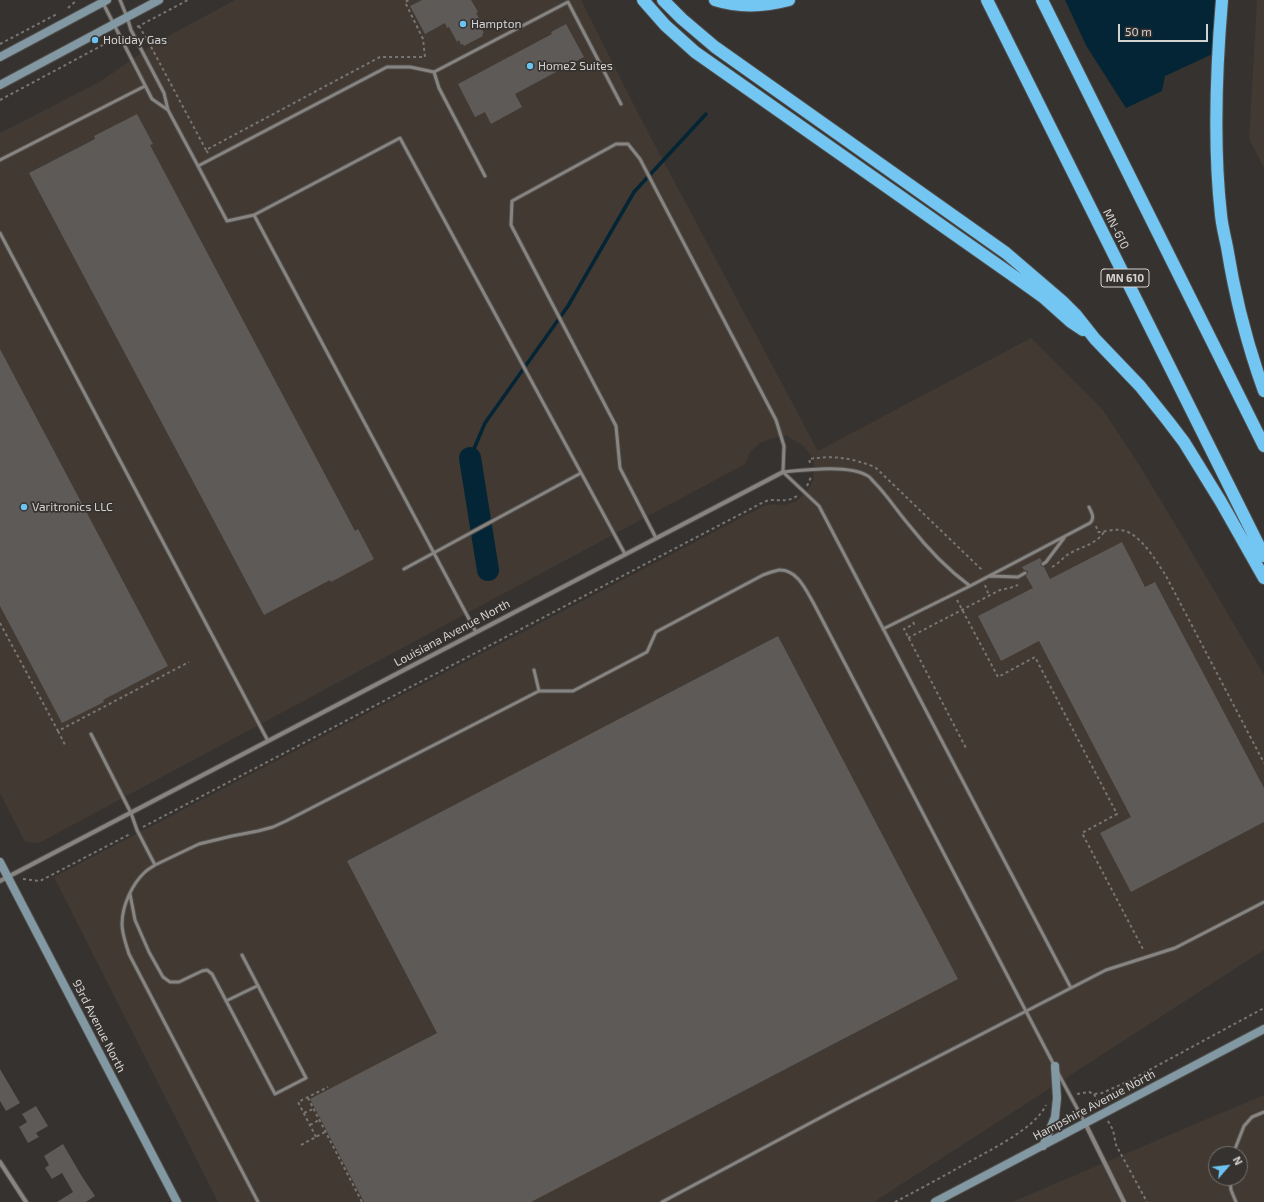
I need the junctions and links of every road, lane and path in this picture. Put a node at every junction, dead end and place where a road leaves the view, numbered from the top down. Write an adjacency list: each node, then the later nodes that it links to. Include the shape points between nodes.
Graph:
1 (77, 0): 19 (path, via 70,8)
2 (120, 0): 14 (lane)
3 (159, 0): 14 (street)
4 (188, 0): 16 (path)
5 (409, 0): 27 (path, via 405,2 423,39 424,57 380,57)
6 (643, 0): 34 (highway, via 665,25 695,52 1015,277)
7 (663, 0): 34 (highway, via 715,47 1006,253 1062,301)
8 (715, 0): 9 (highway, via 739,6 752,6)
9 (788, 0)
10 (987, 0): 48 (highway, MN-610 / MN 610)
11 (1042, 0): 36 (highway)
12 (1222, 0): 35 (highway, via 1216,98 1221,215 1236,298)
13 (103, 1): 15 (lane); 20 (street)
14 (127, 17): 15 (street); 17 (lane)
15 (113, 25): 18 (lane); 22 (street)
16 (139, 26): 17 (path); 27 (path)
17 (131, 30): 26 (lane, via 164,92)
18 (119, 37): 23 (lane); 24 (path)
19 (0, 44)
20 (0, 58)
21 (434, 72): 25 (lane, via 568,2); 28 (lane, via 410,67 387,67); 31 (lane, via 439,88)
22 (0, 85)
23 (144, 86): 26 (lane, via 152,99); 29 (lane)
24 (0, 100)
25 (621, 104)
26 (168, 110): 30 (lane)
27 (206, 150): 28 (path)
28 (211, 159): 30 (lane)
29 (0, 160)
30 (198, 166): 32 (lane, via 227,221)
31 (485, 176)
32 (254, 215): 39 (lane, via 400,138); 46 (lane)
33 (0, 233): 70 (lane)
34 (1095, 339): 54 (highway, via 1140,386 1168,421 1221,502)
35 (1264, 391)
36 (1264, 446)
37 (811, 470): 38 (lane); 40 (path, via 810,482); 53 (path, via 809,459 820,457 844,457 875,467 981,569); 56 (lane, via 850,470 868,476 883,490 932,553)
38 (783, 472): 40 (lane); 45 (street, Louisiana Avenue North); 45 (lane, via 784,446 776,420 640,158 628,144 616,144 512,201 511,225 616,426 620,468)
39 (581, 473): 46 (lane); 47 (lane)
40 (804, 491): 62 (lane, via 819,506); 75 (path, via 786,501 765,501)
41 (1089, 507): 42 (lane)
42 (1093, 520): 43 (path, via 1098,532); 44 (lane)
43 (1104, 532): 50 (path, via 1100,538 1066,556); 73 (path, via 1120,530 1130,533 1157,562)
44 (1065, 537): 49 (lane); 53 (lane)
45 (656, 538): 47 (street, Louisiana Avenue North)
46 (432, 553): 51 (lane); 63 (lane)
47 (625, 554): 63 (street, Louisiana Avenue North)
48 (1264, 556)
49 (1043, 564)
50 (1051, 568)
51 (404, 569)
52 (1025, 573): 53 (lane, via 1018,577)
53 (986, 577): 56 (lane); 58 (path, via 986,591)
54 (1264, 578)
55 (1022, 583): 58 (path)
56 (970, 586): 57 (lane)
57 (954, 593): 59 (path); 60 (lane)
58 (989, 596): 59 (path)
59 (963, 610): 64 (path); 83 (path, via 998,677 1036,657 1117,814 1082,833)
60 (912, 614): 62 (lane); 64 (path, via 914,624 904,630)
61 (0, 623): 68 (path)
62 (883, 629): 85 (lane)
63 (476, 632): 70 (street, Louisiana Avenue North)
64 (908, 638): 72 (path)
65 (189, 662): 68 (path)
66 (534, 670): 67 (lane)
67 (539, 691): 77 (lane, via 286,821 258,831 199,844); 88 (lane, via 573,691 647,652 656,632 763,575 778,570 788,571 797,577 814,604)
68 (58, 731): 71 (path)
69 (91, 734): 74 (lane)
70 (268, 741): 74 (street, Louisiana Avenue North)
71 (66, 747)
72 (967, 750)
73 (1264, 763)
74 (131, 813): 75 (lane); 78 (street, Louisiana Avenue North)
75 (137, 830): 77 (lane); 78 (path, via 40,881)
76 (0, 862): 78 (street, 93rd Avenue North)
77 (155, 865): 80 (lane, via 145,872)
78 (8, 877): 79 (street); 110 (street, 93rd Avenue North)
79 (0, 882)
80 (130, 894): 86 (lane, via 135,920 163,977 170,982 179,982 207,970 212,974); 111 (lane, via 122,923 129,954)
81 (1264, 902): 83 (lane, via 1175,948)
82 (242, 955): 84 (lane)
83 (1147, 957): 85 (lane, via 1106,970)
84 (257, 986): 86 (lane); 86 (lane, via 306,1078 275,1094)
85 (1071, 988): 88 (lane)
86 (226, 1001)
87 (1264, 1008): 92 (path, via 1129,1081 1102,1093)
88 (1026, 1012): 90 (lane); 113 (lane)
89 (1264, 1029): 99 (street, Hampshire Avenue North)
90 (1055, 1066): 99 (lane); 105 (street, via 1055,1117)
91 (328, 1087): 93 (path)
92 (1085, 1092)
93 (308, 1098): 95 (path); 97 (path, via 298,1102)
94 (1047, 1102): 114 (path, via 1034,1121 1018,1133)
95 (313, 1109): 97 (path); 98 (path)
96 (1264, 1112): 106 (lane, via 1252,1117 1244,1126)
97 (304, 1113): 100 (path)
98 (319, 1120): 100 (path); 102 (path)
99 (1085, 1123): 105 (street, Hampshire Avenue North); 116 (street)
100 (310, 1125): 103 (path)
101 (1113, 1130): 117 (path, via 1116,1145)
102 (325, 1132): 103 (path); 112 (path)
103 (316, 1136): 104 (path)
104 (301, 1144)
105 (1043, 1146): 115 (street, Hampshire Avenue North)
106 (1235, 1146)
107 (0, 1162): 109 (street)
108 (1230, 1186): 118 (lane)
109 (26, 1202)
110 (176, 1202)
111 (258, 1202)
112 (362, 1202)
113 (662, 1202)
114 (895, 1202)
115 (935, 1202)
116 (1124, 1202)
117 (1147, 1202)
118 (1236, 1202)

